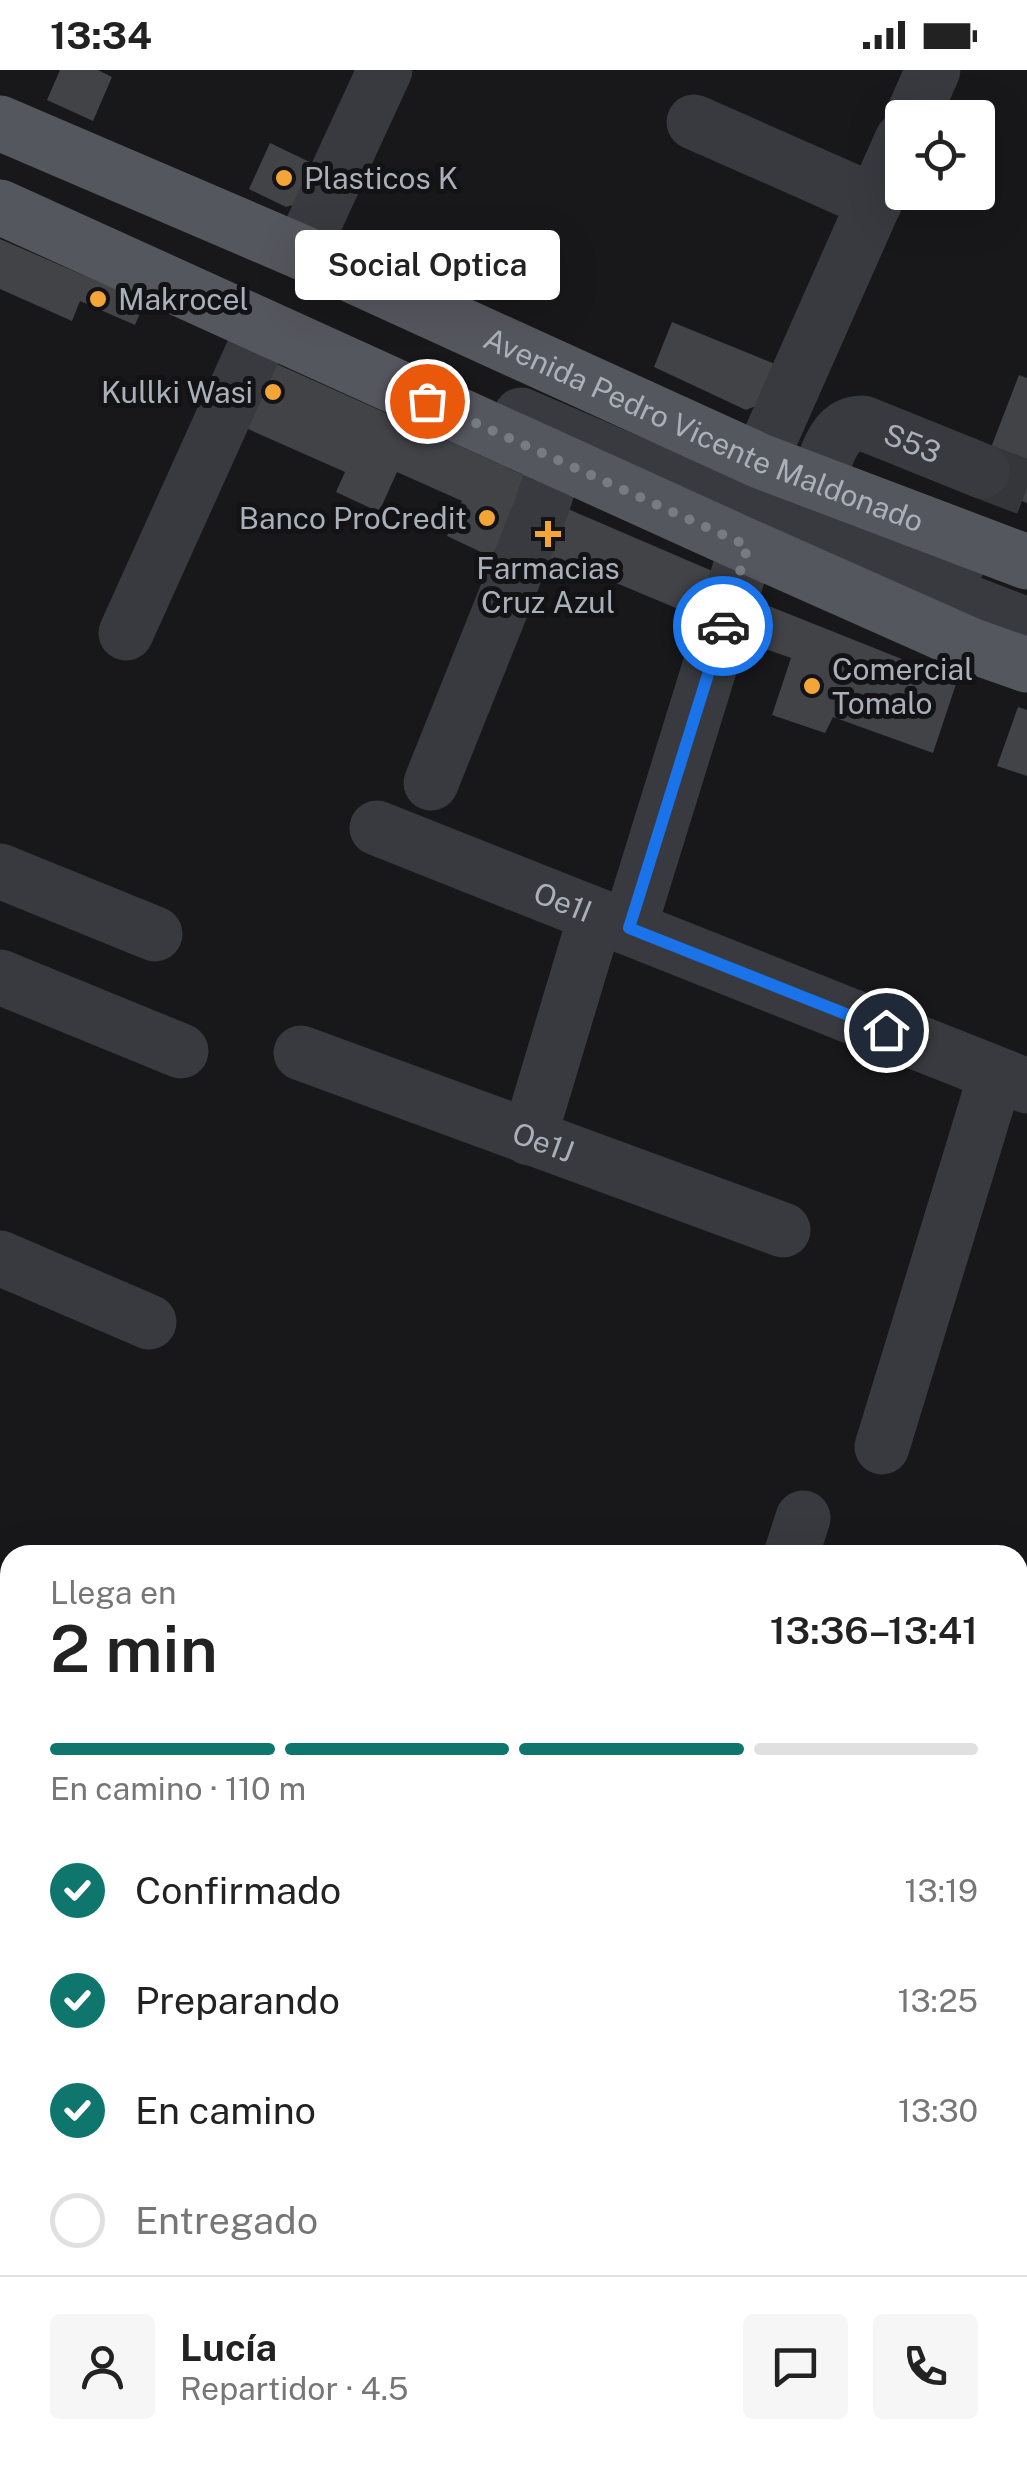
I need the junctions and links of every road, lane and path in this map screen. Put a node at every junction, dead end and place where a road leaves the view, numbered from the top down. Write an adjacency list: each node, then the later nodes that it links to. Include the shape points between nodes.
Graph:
1 (385, 70): 11 (street)
2 (934, 70): 3 (street)
3 (920, 100)
4 (694, 122): 9 (street)
5 (0, 123): 11 (main road, Avenida Pedro Vicente Maldonado)
6 (0, 139): 19 (street, via 878,535)
7 (885, 179): 9 (street)
8 (0, 189): 13 (street)
9 (875, 202): 14 (street)
10 (0, 207): 12 (main road)
11 (302, 252): 14 (main road, Avenida Pedro Vicente Maldonado)
12 (264, 326): 13 (main road); 21 (street)
13 (561, 447): 17 (main road); 20 (street); 23 (street)
14 (760, 461): 16 (main road, Avenida Pedro Vicente Maldonado)
15 (982, 472): 16 (street, S53, via 849,423 838,432)
16 (816, 483): 18 (main road, Avenida Pedro Vicente Maldonado)
17 (748, 546): 22 (main road); 26 (street)
18 (1027, 562)
19 (1027, 586)
20 (1027, 625)
21 (126, 634)
22 (1027, 665)
23 (431, 783)
24 (377, 828): 26 (street, Oe1I)
25 (0, 871): 27 (street)
26 (613, 922): 31 (street, Oe1I); 32 (street)
27 (155, 934)
28 (0, 977): 29 (street)
29 (181, 1051)
30 (301, 1053): 32 (street, Oe1J)
31 (1012, 1080): 36 (street)
32 (529, 1138): 33 (street, Oe1J)
33 (782, 1230)
34 (0, 1258): 35 (street)
35 (149, 1322)
36 (882, 1447)

